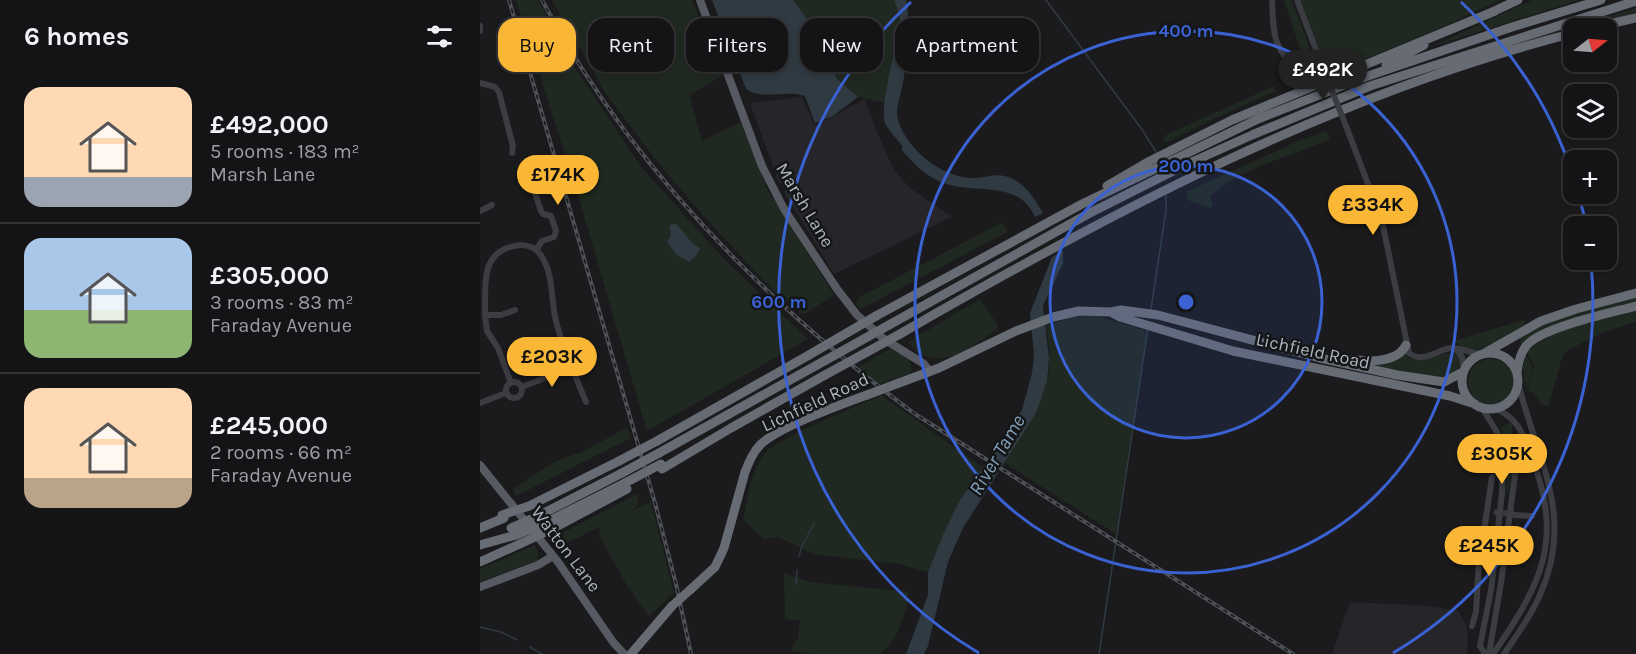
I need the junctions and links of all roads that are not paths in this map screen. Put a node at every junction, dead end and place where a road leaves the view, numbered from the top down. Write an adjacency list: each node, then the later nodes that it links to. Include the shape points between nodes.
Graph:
1 (700, 0): 40 (main road, Marsh Lane, via 762,166 784,209 846,303 884,339 924,364)
2 (1272, 0): 16 (street, via 1274,38)
3 (1297, 0): 34 (street, bridge, via 1382,221)
4 (1518, 0): 7 (highway)
5 (1601, 0): 17 (highway)
6 (1636, 1): 52 (highway, bridge, via 1370,86 1157,179 659,453)
7 (1495, 10): 17 (highway); 21 (highway, via 1232,120)
8 (1636, 18): 9 (highway)
9 (1617, 22)
10 (1636, 24): 12 (highway)
11 (480, 26): 13 (street)
12 (1617, 28)
13 (480, 32)
14 (1563, 36): 19 (highway, via 1455,68)
15 (1563, 41): 19 (highway)
16 (1298, 74)
17 (1365, 76): 21 (highway)
18 (480, 83): 20 (street, via 495,87 499,93)
19 (1365, 102): 52 (highway, bridge, via 1158,192 662,466)
20 (512, 153)
21 (1167, 157): 56 (highway, bridge, via 1125,174 1082,204 657,441)
22 (534, 190): 25 (street, via 541,211 551,216 556,231)
23 (492, 205): 24 (street)
24 (480, 211)
25 (536, 250): 27 (street, via 522,245 511,247 496,252); 38 (street, via 552,287 556,324)
26 (480, 259): 27 (street)
27 (487, 262): 30 (street)
28 (1636, 293): 36 (highway, via 1541,321)
29 (1636, 306): 41 (highway, via 1536,338 1522,351)
30 (483, 307): 32 (street)
31 (515, 310): 32 (street)
32 (485, 315): 42 (street, via 487,331)
33 (1143, 317): 37 (highway, Lichfield Road, via 1156,315); 40 (highway, Lichfield Road, via 1121,310 1079,311 1053,317); 47 (highway, Lichfield Road, via 1154,326 1233,351 1450,396)
34 (1406, 345): 35 (street, via 1409,353 1418,357); 37 (highway, via 1401,354 1392,358)
35 (1456, 349): 36 (street); 39 (street, via 1462,357)
36 (1481, 354): 39 (highway); 41 (highway, via 1505,357)
37 (1320, 358): 39 (highway, Lichfield Road, via 1432,381 1448,381)
38 (572, 367): 43 (street); 45 (street)
39 (1463, 371): 47 (highway, via 1464,392)
40 (926, 372): 69 (highway, Lichfield Road, bridge, via 779,433 760,446 749,460 715,567 672,606)
41 (1517, 377): 48 (highway, via 1516,391 1509,401); 71 (street, via 1552,494 1555,539 1540,596)
42 (511, 383): 43 (street); 44 (street)
43 (522, 387): 44 (street, via 515,398)
44 (507, 393): 46 (street)
45 (586, 402)
46 (480, 403)
47 (1478, 406): 48 (highway); 54 (street, via 1500,439 1502,473)
48 (1495, 408): 70 (street, via 1518,427 1539,477 1547,518 1544,562 1528,602)
49 (1517, 459): 55 (street)
50 (480, 465): 63 (main road, Watton Lane)
51 (1492, 477): 53 (street)
52 (625, 482): 59 (highway); 59 (highway)
53 (1485, 510): 54 (street); 62 (street)
54 (1497, 512): 55 (street, via 1505,508); 70 (street, via 1480,646)
55 (1512, 514): 57 (street); 70 (street)
56 (503, 516): 58 (highway); 60 (highway)
57 (1532, 516)
58 (480, 522)
59 (547, 522): 61 (highway, bridge); 65 (highway, bridge, via 522,543)
60 (480, 528)
61 (480, 544)
62 (1482, 544)
63 (553, 556): 66 (main road); 68 (main road, Watton Lane)
64 (1479, 560): 67 (street)
65 (480, 562)
66 (480, 587)
67 (1472, 626)
68 (624, 654)
69 (631, 654)
70 (1489, 654)
71 (1504, 654)

